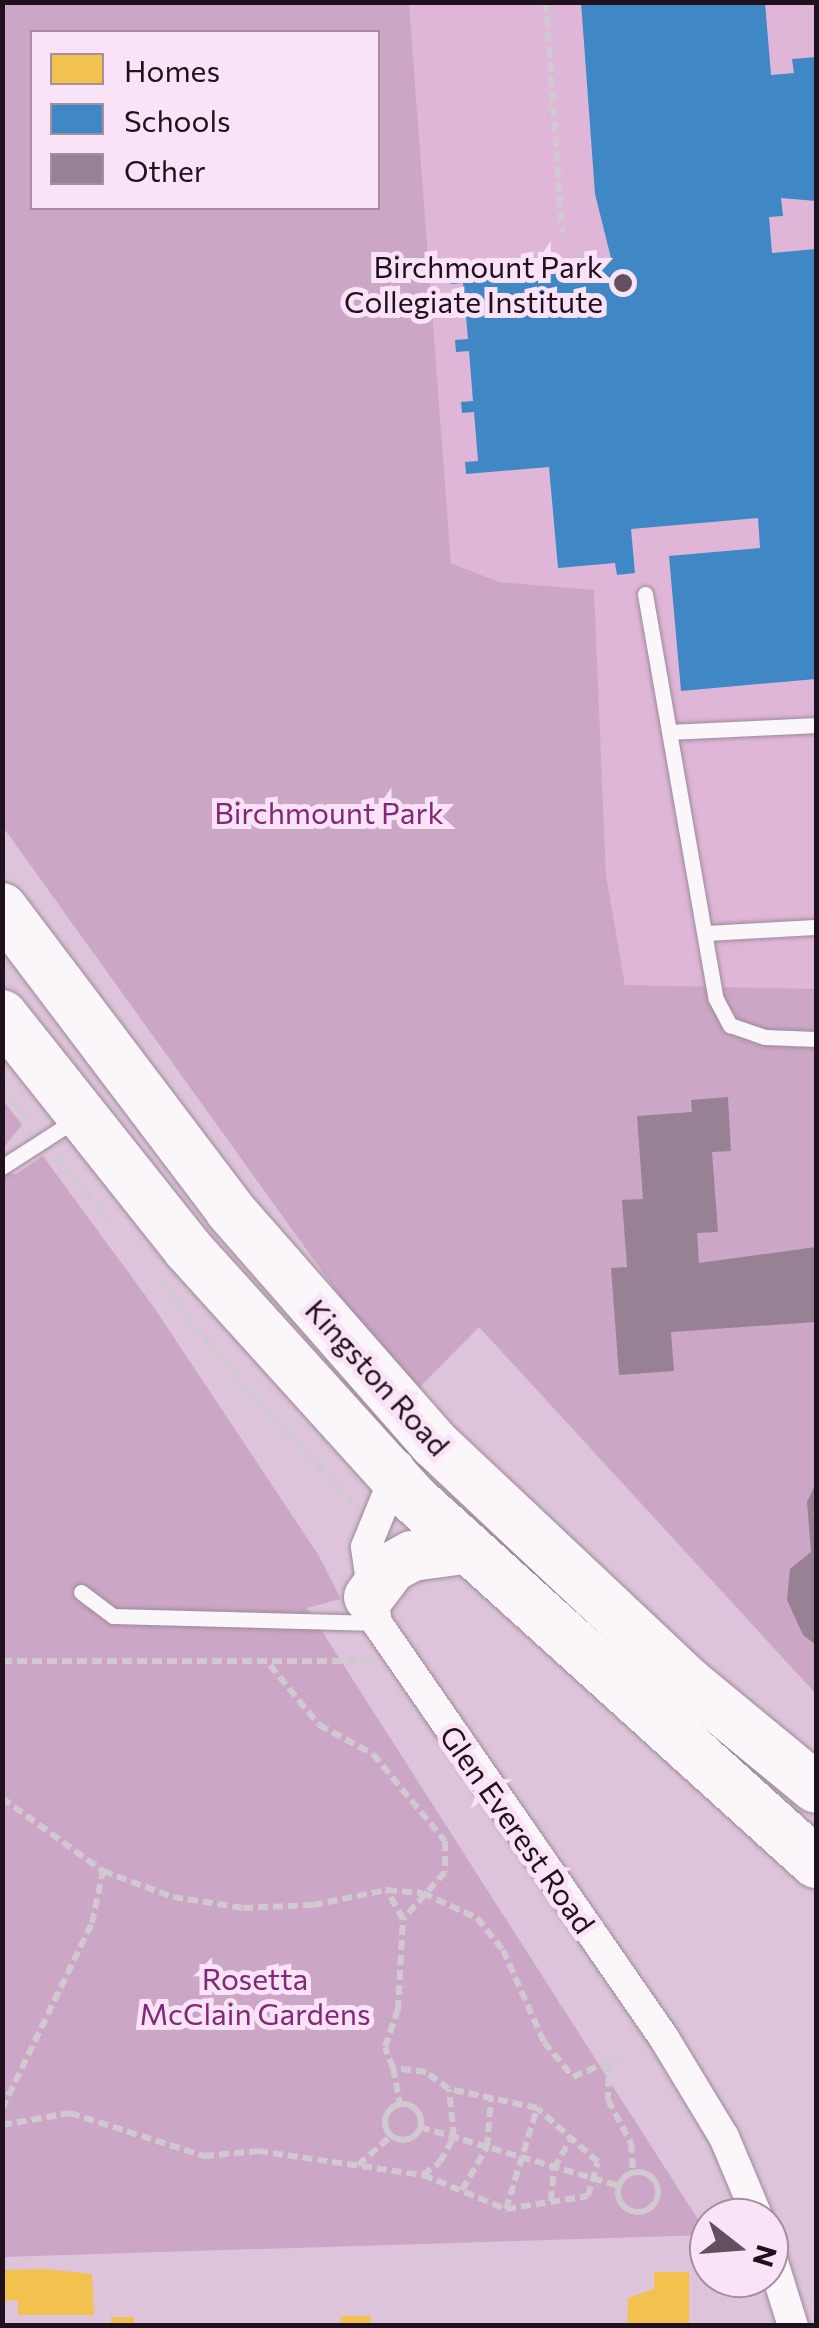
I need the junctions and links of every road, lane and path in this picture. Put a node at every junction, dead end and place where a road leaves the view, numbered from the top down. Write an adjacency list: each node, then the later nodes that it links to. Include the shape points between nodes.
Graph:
1 (546, 2): 2 (path)
2 (562, 232)
3 (646, 594): 5 (lane)
4 (816, 726): 5 (lane)
5 (670, 732): 8 (lane)
6 (2, 908): 13 (main road, Kingston Road, via 230,1210)
7 (816, 928): 8 (lane)
8 (705, 933): 10 (lane, via 716,999 730,1026)
9 (2, 1016): 11 (main road, Kingston Road)
10 (816, 1039)
11 (78, 1118): 12 (lane); 14 (main road, Kingston Road)
12 (2, 1168)
13 (424, 1431): 14 (street); 21 (main road, Kingston Road, via 690,1684)
14 (392, 1475): 15 (main road, Kingston Road); 17 (street, via 366,1547)
15 (464, 1549): 17 (main road, via 412,1556 392,1568); 23 (main road, Kingston Road)
16 (82, 1592): 17 (lane, via 113,1616)
17 (373, 1610): 50 (street, Glen Everest Road, via 664,2038 724,2137)
18 (2, 1661): 20 (path)
19 (379, 1661): 20 (path)
20 (269, 1664): 26 (path, via 319,1725 373,1754 445,1841 444,1872)
21 (816, 1788)
22 (2, 1798): 24 (path)
23 (816, 1863)
24 (103, 1871): 25 (path, via 221,1908 313,1905); 34 (path, via 92,1922)
25 (387, 1890): 26 (path); 27 (path)
26 (422, 1894): 27 (path); 29 (path, via 476,1918 494,1940 544,2042 572,2078)
27 (403, 1919): 30 (path, via 398,2010 385,2047)
28 (621, 2056): 29 (path)
29 (609, 2062): 45 (path, via 608,2100 632,2143)
30 (393, 2068): 31 (path, via 426,2072); 33 (path)
31 (449, 2090): 32 (path); 39 (path)
32 (490, 2098): 35 (path); 41 (path)
33 (400, 2104): 37 (path, via 416,2110); 38 (path, via 384,2120)
34 (2, 2108)
35 (537, 2108): 40 (path); 42 (path)
36 (2, 2124): 43 (path, via 70,2113 204,2156 258,2151)
37 (420, 2127): 38 (path, via 408,2140); 39 (path)
38 (391, 2136): 43 (path)
39 (454, 2137): 41 (path); 46 (path, via 440,2162)
40 (570, 2138): 44 (path); 47 (path, via 598,2162)
41 (487, 2147): 42 (path); 49 (path)
42 (521, 2158): 44 (path); 52 (path)
43 (356, 2166): 46 (path)
44 (554, 2168): 47 (path); 51 (path)
45 (633, 2173): 48 (path); 48 (path, via 656,2184 650,2208 627,2209)
46 (423, 2174): 49 (path)
47 (590, 2179): 48 (path); 51 (path, via 588,2196)
48 (619, 2186)
49 (462, 2190): 52 (path)
50 (750, 2198)
51 (551, 2201): 52 (path)
52 (506, 2208)
53 (785, 2298): 54 (street)
54 (794, 2326)

